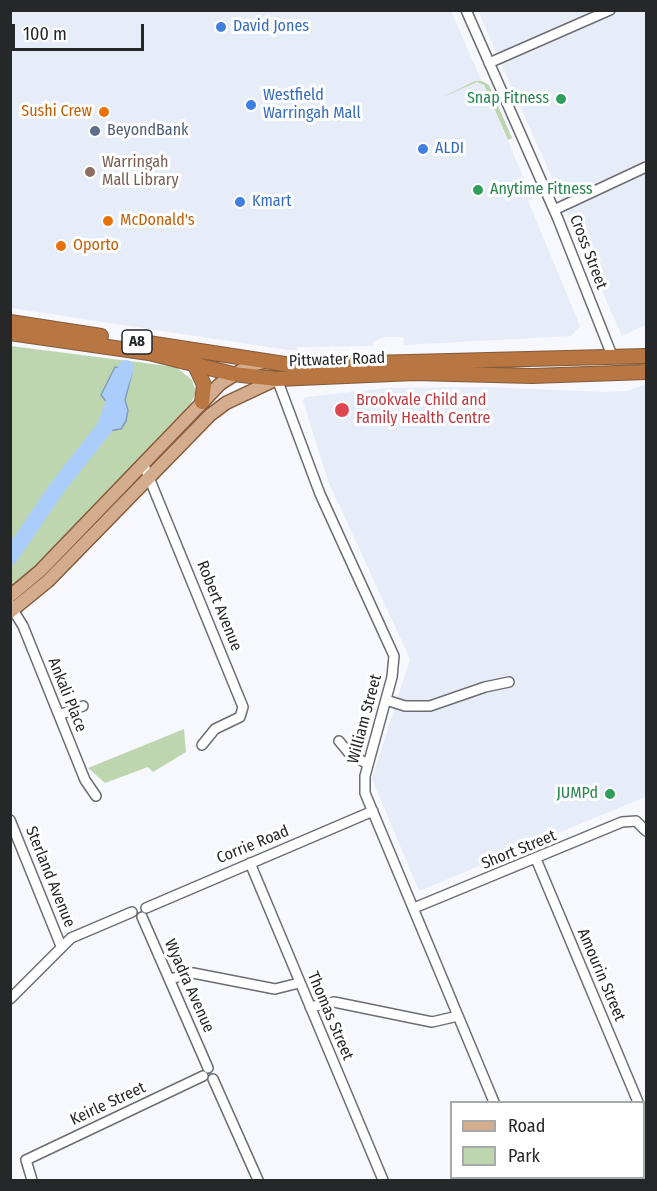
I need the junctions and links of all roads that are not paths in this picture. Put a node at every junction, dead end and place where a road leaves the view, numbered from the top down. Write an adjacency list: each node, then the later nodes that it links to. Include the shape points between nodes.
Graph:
1 (466, 10): 3 (street, Cross Street)
2 (610, 10): 3 (street)
3 (489, 63): 5 (street, Cross Street)
4 (646, 167): 5 (street)
5 (554, 210): 9 (street, Cross Street)
6 (10, 322): 10 (highway, A8)
7 (10, 333): 11 (highway, A8)
8 (646, 356): 9 (highway, Pittwater Road / A8)
9 (613, 358): 10 (highway, Pittwater Road / A8, via 291,365); 14 (highway, Cross Street)
10 (264, 362): 13 (main road)
11 (194, 363): 13 (highway, A8); 16 (highway, via 204,385)
12 (646, 372): 14 (highway, Pittwater Road / A8)
13 (233, 374): 15 (highway, A8); 16 (main road)
14 (618, 374): 15 (highway, Pittwater Road / A8, via 415,373)
15 (277, 379): 18 (main road, Pittwater Road, via 210,415); 22 (street, William Street, via 320,494 392,649 395,663)
16 (202, 402): 17 (main road)
17 (143, 463): 18 (street, Robert Avenue); 19 (main road, via 40,571)
18 (149, 476): 20 (main road, Pittwater Road, via 48,581); 26 (street, Robert Avenue, via 243,707 240,717 215,729)
19 (10, 596)
20 (12, 609): 24 (street, Ankali Place, via 23,626)
21 (509, 682): 22 (street, via 430,706 405,706)
22 (386, 700): 27 (street, William Street)
23 (83, 705): 24 (street)
24 (59, 715): 28 (street, Ankali Place, via 85,780)
25 (339, 741): 27 (street)
26 (202, 745)
27 (367, 764): 29 (street, William Street, via 364,788)
28 (96, 796)
29 (373, 812): 34 (street, Corrie Road); 36 (street, William Street)
30 (10, 820): 32 (street, Sterland Avenue)
31 (646, 831): 33 (street, Short Street, via 636,821 622,822)
32 (14, 841): 39 (street, Sterland Avenue)
33 (536, 859): 36 (street, Short Street); 47 (street, Amourin Street)
34 (250, 863): 35 (street, Corrie Road); 41 (street, Thomas Street)
35 (146, 908): 37 (street, via 137,904); 38 (street)
36 (414, 908): 44 (street, William Street)
37 (132, 912): 38 (street); 39 (street, via 74,936)
38 (142, 917): 40 (street, Wyadra Avenue)
39 (62, 946): 42 (street)
40 (170, 979): 41 (street, via 193,973 275,989); 45 (street, Wyadra Avenue)
41 (299, 983): 43 (street, Thomas Street)
42 (10, 999)
43 (310, 1007): 44 (street, via 334,1002 432,1022); 50 (street, Thomas Street)
44 (458, 1016): 46 (street, William Street)
45 (208, 1074): 48 (street, Keirle Street, via 26,1160); 49 (street, Wyadra Avenue)
46 (494, 1101)
47 (638, 1101)
48 (32, 1180)
49 (258, 1180)
50 (383, 1180)

